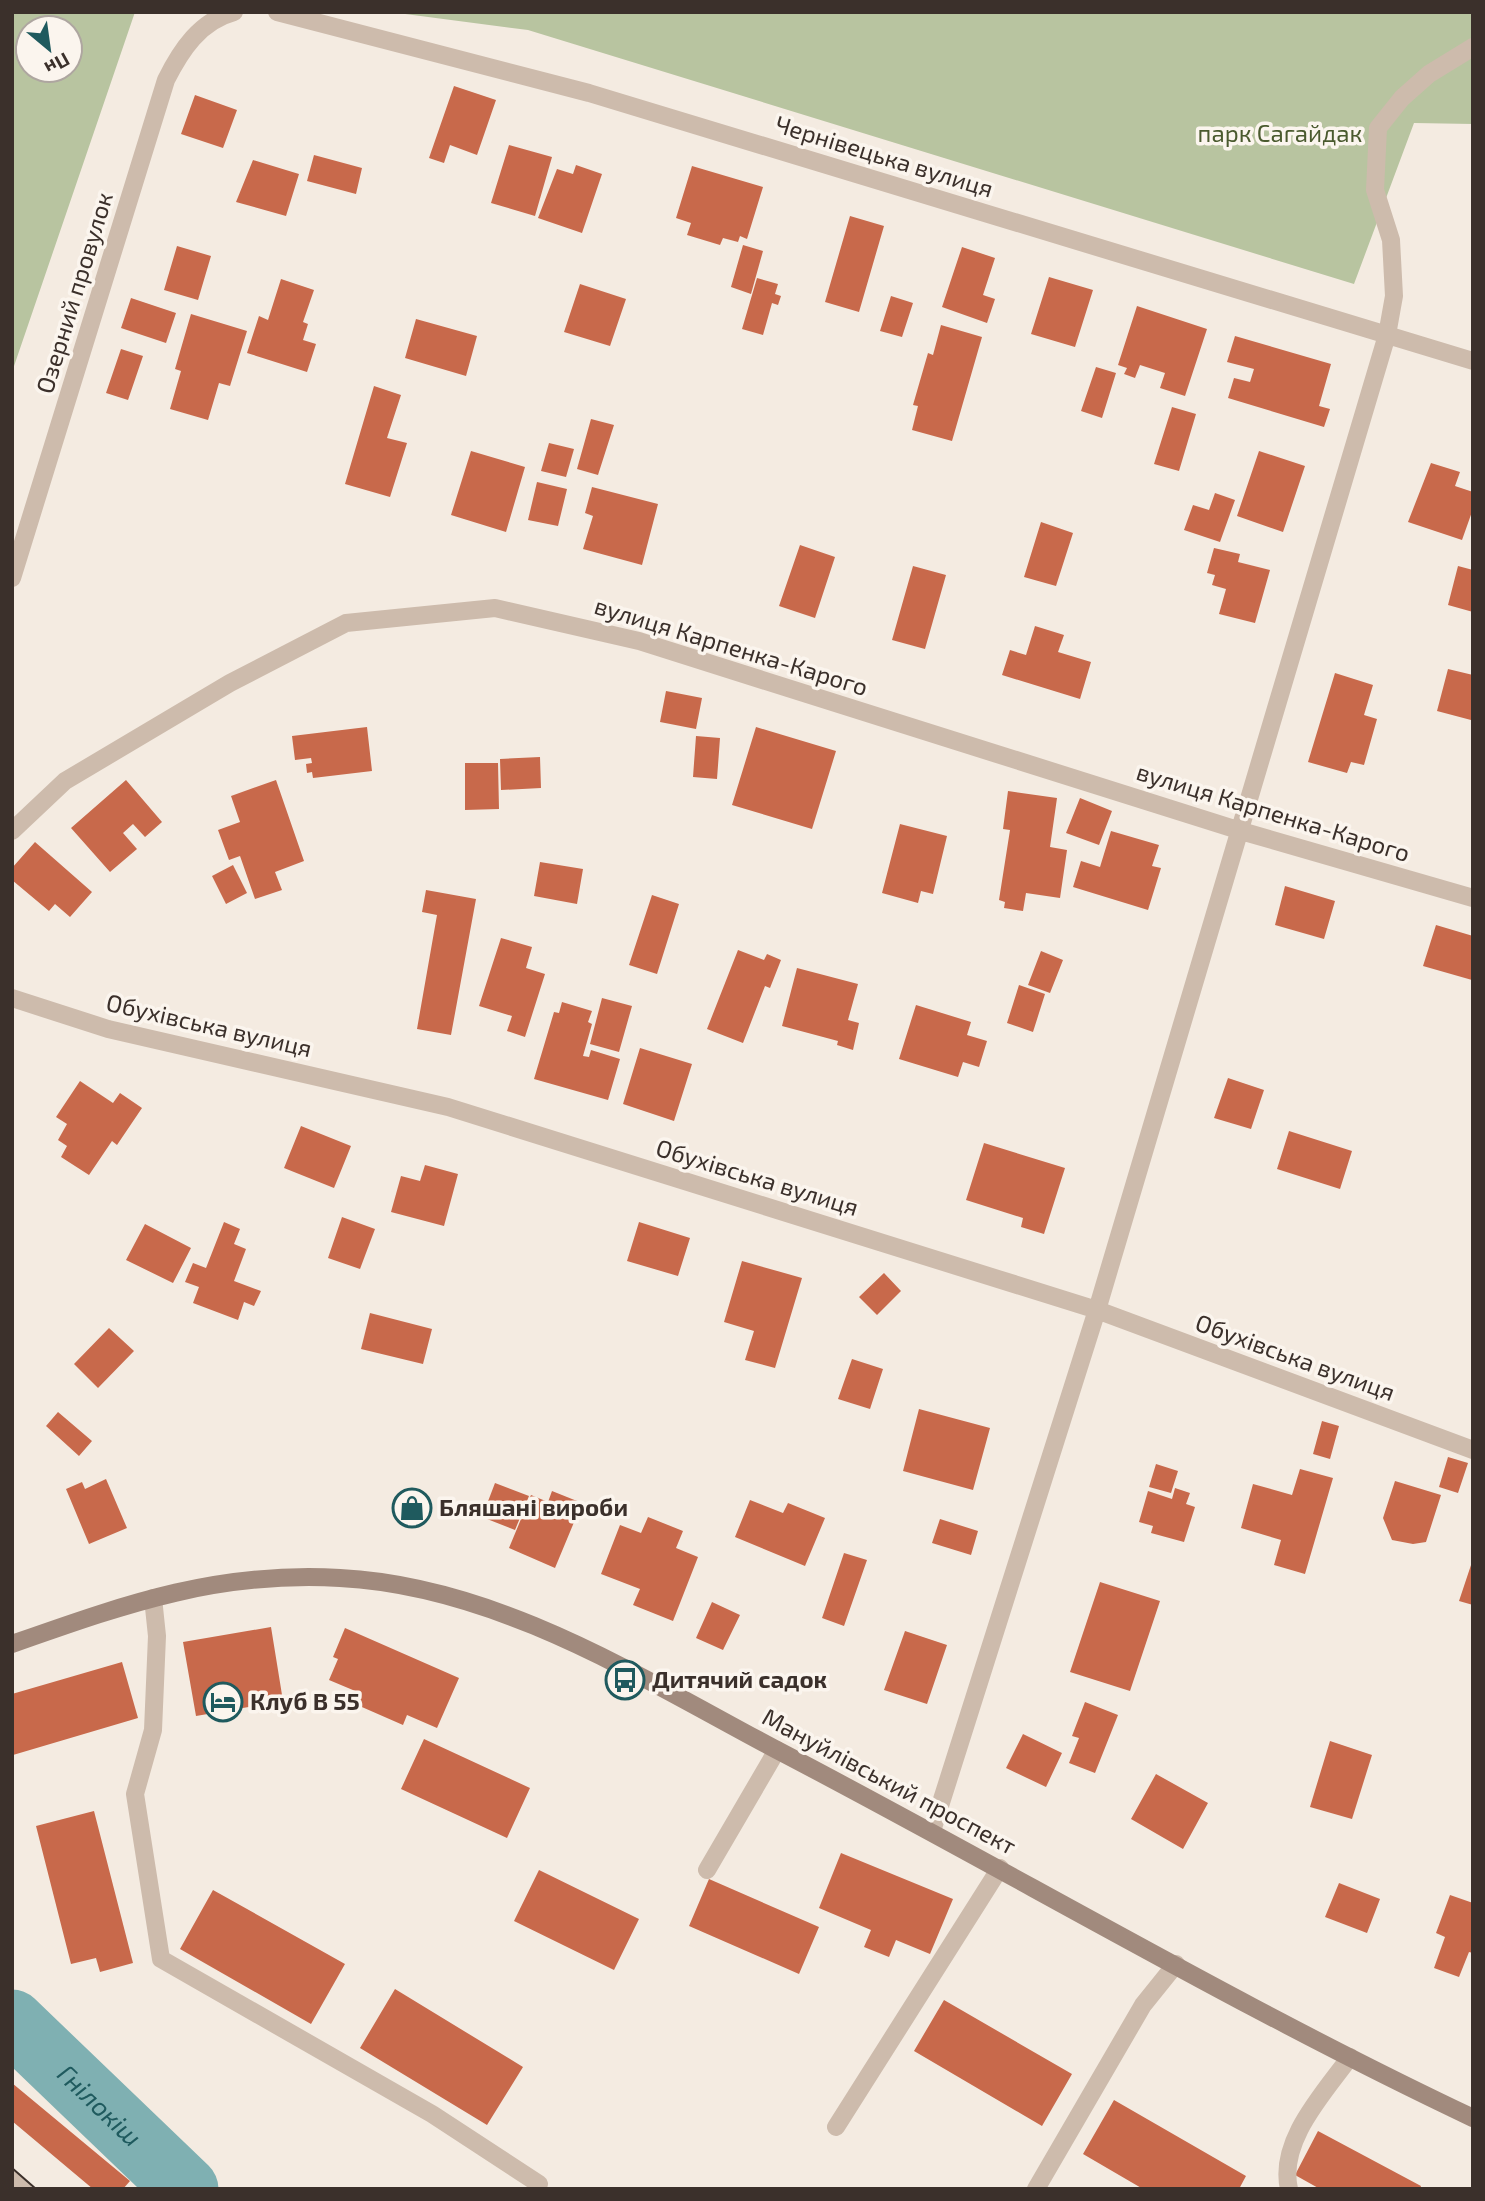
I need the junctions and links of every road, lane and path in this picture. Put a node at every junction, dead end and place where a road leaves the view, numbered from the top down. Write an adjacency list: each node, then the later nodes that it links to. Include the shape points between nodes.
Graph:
1 (234, 12): 6 (street, Озерний провулок, via 200,30 179,53 166,80)
2 (278, 12): 4 (street, Чернівецька вулиця, via 589,93)
3 (1473, 47): 4 (street, via 1429,74 1378,128 1375,190 1391,240 1394,296)
4 (1387, 335): 5 (street, Чернівецька вулиця); 8 (street)
5 (1473, 361)
6 (12, 578)
7 (12, 831): 8 (street, вулиця Карпенка-Карого, via 65,781 230,684 346,623 495,608 639,641)
8 (1241, 831): 9 (street, вулиця Карпенка-Карого); 11 (street)
9 (1473, 898)
10 (12, 998): 11 (street, Обухівська вулиця, via 108,1029 448,1107)
11 (1097, 1310): 12 (street, Обухівська вулиця); 16 (street)
12 (1473, 1450)
13 (153, 1598): 14 (main road, Мануйлівський проспект); 15 (main road, Мануйлівський проспект, via 217,1582 277,1577 409,1586 484,1606 600,1657); 24 (street, via 158,1636 153,1730 135,1794 161,1959 432,2114)
14 (12, 1644)
15 (777, 1750): 16 (main road, Мануйлівський проспект); 18 (street)
16 (932, 1830): 17 (main road, Мануйлівський проспект)
17 (1000, 1868): 19 (main road, Мануйлівський проспект); 22 (street)
18 (708, 1870)
19 (1176, 1964): 20 (main road, Мануйлівський проспект); 26 (street, via 1143,2005)
20 (1350, 2057): 21 (main road, Мануйлівський проспект); 27 (street, via 1293,2144 1286,2176)
21 (1473, 2118)
22 (836, 2127)
23 (12, 2179): 25 (street)
24 (539, 2184)
25 (23, 2189)
26 (1036, 2189)
27 (1289, 2189)

